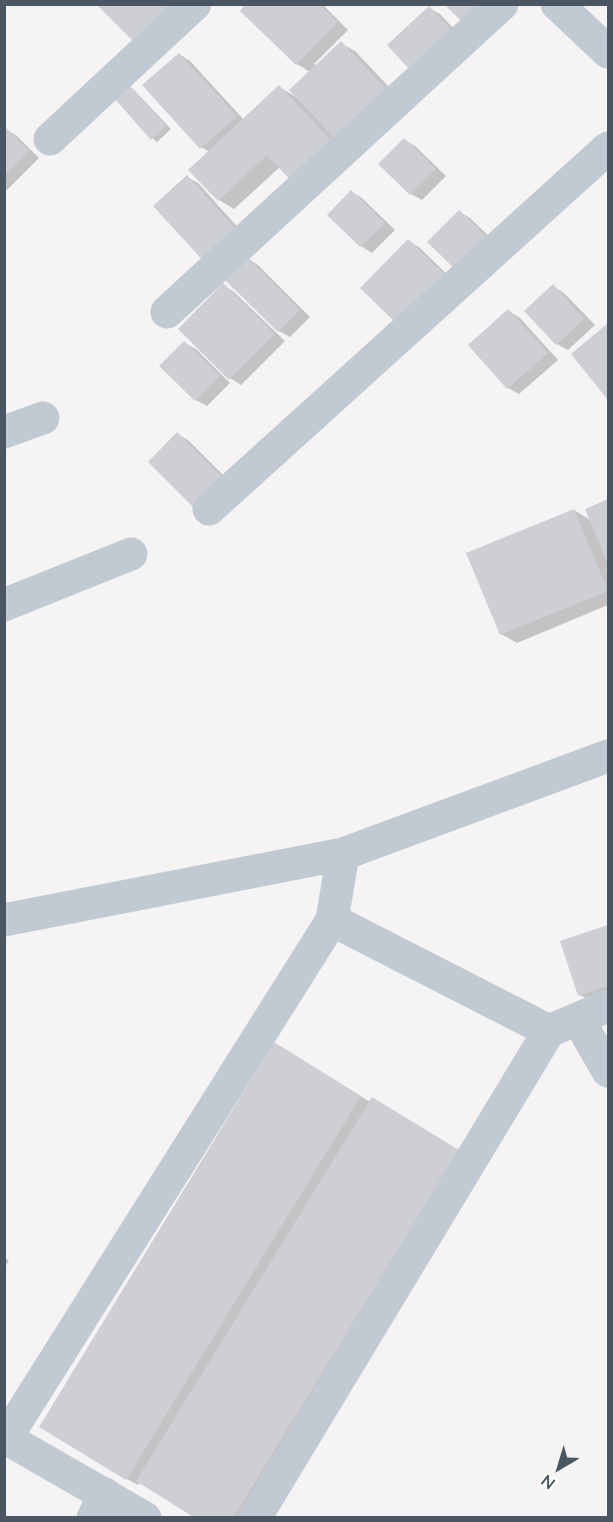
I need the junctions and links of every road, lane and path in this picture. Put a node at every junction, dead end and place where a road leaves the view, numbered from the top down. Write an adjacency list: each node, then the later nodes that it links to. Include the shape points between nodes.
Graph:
1 (195, 4): 5 (street)
2 (502, 4): 7 (street)
3 (570, 8): 4 (street)
4 (609, 52)
5 (50, 139)
6 (609, 148): 10 (street)
7 (167, 312)
8 (43, 418): 9 (street)
9 (4, 432)
10 (209, 509)
11 (131, 554): 12 (street)
12 (4, 604)
13 (609, 756): 14 (street)
14 (343, 854): 15 (street); 16 (street)
15 (4, 920)
16 (332, 920): 18 (street); 20 (street)
17 (609, 1006): 18 (street)
18 (564, 1025): 19 (street); 23 (street)
19 (609, 1071)
20 (5, 1437): 21 (street)
21 (99, 1506): 22 (street)
22 (146, 1518)
23 (255, 1518)

